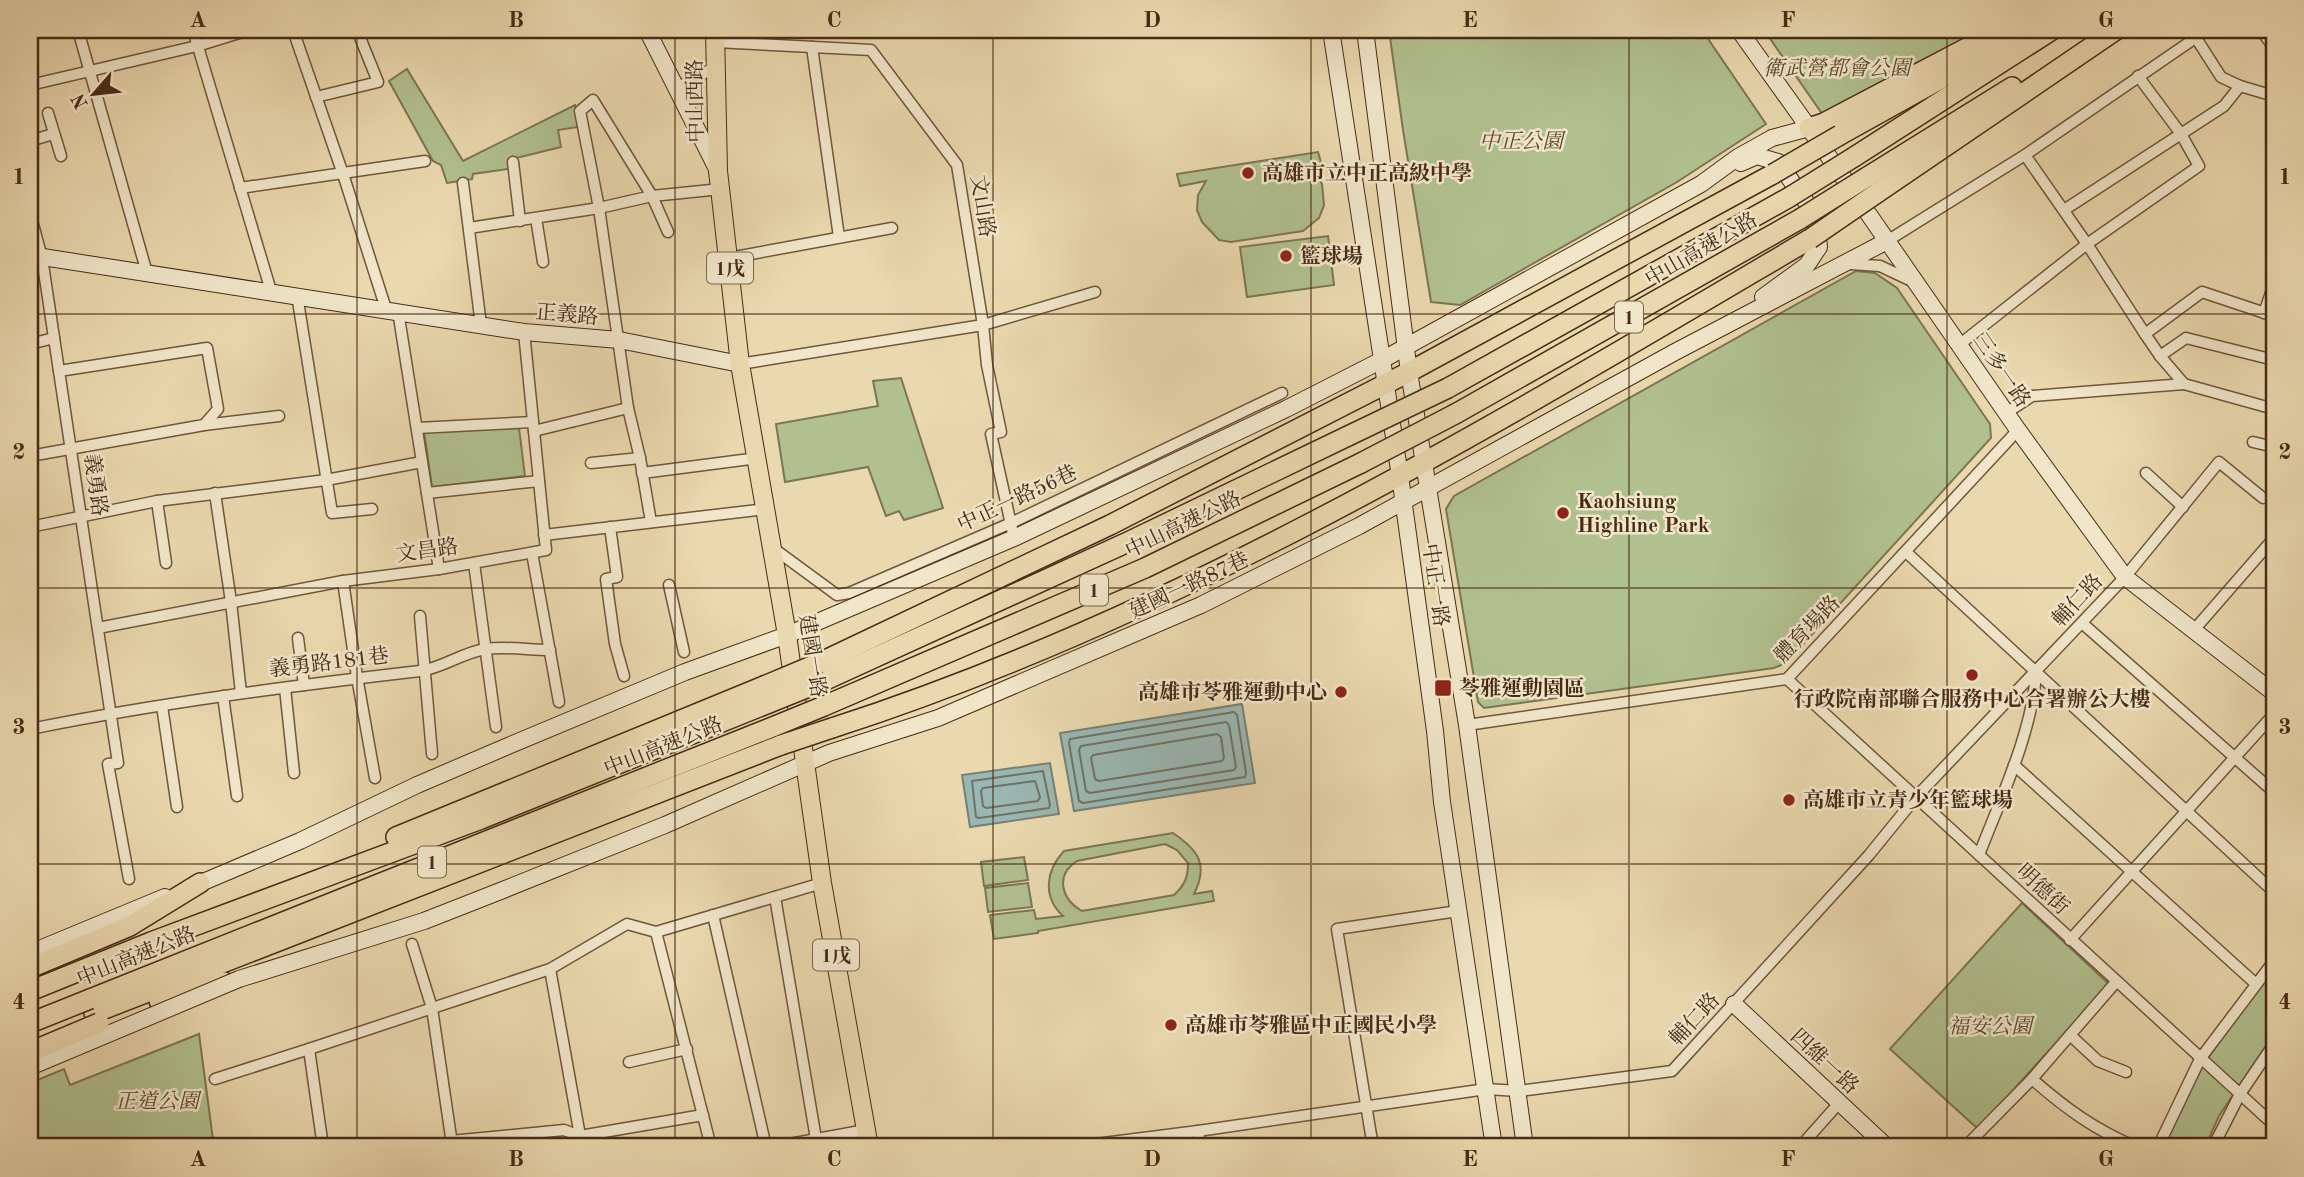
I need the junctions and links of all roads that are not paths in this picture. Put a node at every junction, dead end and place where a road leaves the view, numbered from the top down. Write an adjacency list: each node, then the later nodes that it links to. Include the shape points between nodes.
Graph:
1 (42, 30): 18 (street)
2 (78, 30): 25 (street)
3 (192, 30): 21 (street)
4 (249, 30): 21 (street)
5 (293, 30): 31 (street)
6 (357, 30): 31 (street, via 378,82)
7 (648, 30): 29 (street)
8 (1331, 30): 82 (street, 中正一路)
9 (1365, 30): 79 (street, 中正一路)
10 (1738, 30): 33 (street, 三多一路)
11 (2001, 30): 33 (highway)
12 (2028, 30): 86 (highway, bridge)
13 (2052, 30): 148 (highway, 中山高速公路 / 1, bridge, via 1788,198 1448,388 1128,542)
14 (2104, 30): 45 (highway, 中山高速公路 / 1)
15 (2116, 30): 45 (highway)
16 (2207, 30): 20 (street)
17 (2261, 30): 23 (street)
18 (30, 33)
19 (716, 36): 22 (street, 文山路); 24 (main road, 中山西路 / 1戊)
20 (2196, 37): 26 (street); 28 (street, via 2221,77)
21 (197, 46): 25 (street); 46 (street)
22 (812, 47): 56 (street); 72 (street, 文山路, via 871,50 957,165)
23 (2274, 48)
24 (717, 66): 29 (street); 42 (main road, 中山西路 / 1戊)
25 (90, 71): 27 (street); 63 (street)
26 (2138, 76): 35 (street); 37 (street)
27 (30, 85)
28 (2240, 86): 30 (street); 35 (street, via 2224,107)
29 (677, 88): 42 (street)
30 (2274, 96)
31 (316, 97): 41 (street)
32 (48, 113): 34 (street)
33 (1809, 128): 44 (street, via 1772,138); 57 (street, 三多一路)
34 (53, 134): 36 (street); 38 (street)
35 (2181, 134): 49 (street); 58 (street, via 2199,166)
36 (30, 141)
37 (2025, 155): 49 (street); 57 (street)
38 (61, 156)
39 (425, 161): 41 (street)
40 (513, 162): 52 (street)
41 (343, 174): 46 (street); 69 (street)
42 (719, 180): 47 (street); 60 (main road, 建國一路 / 1戊)
43 (463, 183): 53 (street)
44 (1701, 184): 79 (street); 80 (street, via 1757,156 1778,162 1816,221 1819,247 1807,265 1762,298)
45 (1872, 185): 106 (highway, bridge, via 1810,239); 165 (highway, 中山高速公路 / 1, bridge, via 1800,219 1361,463 1145,568 824,706)
46 (240, 188): 66 (street)
47 (652, 196): 48 (street); 48 (street, via 593,100 580,111); 55 (street)
48 (599, 208): 51 (street); 76 (street)
49 (2064, 210): 58 (street)
50 (30, 213): 59 (street, 義勇路)
51 (536, 218): 52 (street); 61 (street)
52 (520, 220): 53 (street)
53 (469, 228): 71 (street)
54 (892, 228): 56 (street)
55 (668, 232)
56 (839, 237): 60 (street)
57 (1887, 241): 62 (street); 64 (street, 三多一路)
58 (2087, 244): 74 (street); 78 (street)
59 (36, 256): 63 (street, 正義路); 75 (street, 義勇路)
60 (729, 258): 84 (main road, 建國一路 / 1戊)
61 (543, 262)
62 (1843, 264): 64 (street, via 1880,265); 80 (street)
63 (147, 273): 66 (street, 正義路)
64 (1917, 283): 78 (street, 三多一路)
65 (2274, 284): 70 (street)
66 (271, 291): 68 (street, 正義路)
67 (1095, 292): 72 (street, 正義路)
68 (297, 295): 69 (street, 正義路); 110 (street)
69 (392, 310): 71 (street, 正義路); 96 (street)
70 (2269, 314): 74 (street, via 2202,292)
71 (481, 325): 73 (street, 正義路)
72 (983, 325): 84 (street, 正義路); 125 (street, 文山路, via 1001,432 991,434)
73 (524, 332): 76 (street, 正義路); 95 (street)
74 (2145, 334): 81 (street)
75 (54, 338): 77 (street); 85 (street, 義勇路)
76 (619, 340): 84 (street, 正義路); 90 (street)
77 (30, 344)
78 (1959, 345): 92 (street, 三多一路)
79 (1406, 348): 82 (street); 86 (street, 中正一路)
80 (1675, 352): 112 (street, 建國一路87巷)
81 (2160, 356): 83 (street, via 2186,338); 88 (street)
82 (1382, 360): 87 (street, 中正一路); 125 (street, via 1286,409)
83 (2274, 360)
84 (740, 364): 103 (main road, 建國一路 / 1戊)
85 (59, 371): 94 (street, via 207,348 218,409); 100 (street, 義勇路)
86 (1409, 372): 87 (highway); 106 (street, 中正一路)
87 (1386, 384): 109 (street, 中正一路); 148 (highway)
88 (2184, 384): 91 (street); 92 (street, via 2032,396)
89 (1282, 393): 125 (street, 中正一路56巷)
90 (628, 408): 95 (street); 102 (street)
91 (2274, 409)
92 (2006, 414): 97 (street, 三多一路)
93 (279, 416): 94 (street)
94 (204, 425): 100 (street)
95 (534, 426): 96 (street); 111 (street)
96 (416, 428): 104 (street)
97 (2018, 430): 129 (street, 體育場路); 134 (street, 三多一路)
98 (2253, 442): 99 (street)
99 (2274, 447)
100 (71, 449): 101 (street); 121 (street, 義勇路)
101 (30, 456)
102 (640, 458): 105 (street); 107 (street)
103 (758, 458): 107 (street); 120 (main road, 建國一路 / 1戊)
104 (422, 462): 110 (street); 114 (street)
105 (591, 463)
106 (1422, 464): 109 (highway); 112 (street, 中正一路)
107 (642, 473): 122 (street)
108 (2146, 473): 118 (street)
109 (1400, 476): 116 (street, 中正一路); 165 (highway, bridge, via 1146,605 917,700 832,728)
110 (326, 480): 113 (street); 119 (street, via 332,513)
111 (539, 481): 114 (street); 126 (street)
112 (1427, 489): 116 (street, 建國一路87巷); 162 (street, 中正一路)
113 (215, 493): 117 (street); 137 (street)
114 (427, 493): 133 (street)
115 (2263, 498): 118 (street, 輔仁路, via 2219,462)
116 (1404, 500): 168 (street, 建國一路87巷, via 1201,605 938,718); 184 (street, 中正一路)
117 (157, 501): 121 (street); 131 (street)
118 (2183, 507): 134 (street, 輔仁路)
119 (372, 509)
120 (766, 509): 122 (street); 128 (main road, 建國一路 / 1戊)
121 (81, 518): 123 (street); 140 (street, 義勇路)
122 (651, 522): 124 (street)
123 (30, 527)
124 (610, 527): 126 (street); 150 (street, via 617,577 606,579)
125 (1012, 530): 128 (street, 中正一路56巷, via 837,596); 142 (street)
126 (544, 535): 130 (street, via 546,550)
127 (2274, 538): 141 (street)
128 (773, 548): 142 (main road, 建國一路 / 1戊)
129 (1906, 552): 149 (street); 152 (street, 體育場路)
130 (532, 553): 132 (street, 文昌路); 145 (street)
131 (166, 563)
132 (474, 563): 133 (street, 文昌路); 144 (street)
133 (439, 569): 135 (street, 文昌路)
134 (2125, 577): 139 (street, 輔仁路); 141 (street, 三多一路)
135 (343, 581): 137 (street, 文昌路); 151 (street)
136 (669, 585): 146 (street)
137 (231, 602): 140 (street, 文昌路); 155 (street)
138 (420, 616): 147 (street)
139 (2082, 623): 149 (street, 輔仁路); 167 (street)
140 (98, 628): 160 (street, 義勇路)
141 (2194, 630): 156 (street, 三多一路)
142 (787, 635): 168 (main road, 建國一路 / 1戊); 180 (street, via 534,735)
143 (298, 638): 153 (street)
144 (485, 649): 145 (street, 義勇路181巷); 147 (street, 義勇路181巷); 163 (street)
145 (550, 650): 158 (street)
146 (684, 652)
147 (425, 670): 151 (street, 義勇路181巷); 166 (street)
148 (820, 672): 196 (highway, 中山高速公路, bridge, via 184,922 152,942)
149 (2036, 672): 169 (street, via 2035,692); 174 (street, 輔仁路); 176 (street)
150 (624, 676)
151 (357, 677): 153 (street, 義勇路181巷); 171 (street)
152 (1787, 679): 162 (street, 體育場路); 174 (street, 明德街)
153 (304, 685): 154 (street, 義勇路181巷)
154 (285, 688): 155 (street, 義勇路181巷); 170 (street)
155 (241, 693): 157 (street, 義勇路181巷)
156 (2274, 693)
157 (223, 696): 159 (street, 義勇路181巷); 173 (street)
158 (559, 702)
159 (162, 706): 160 (street, 義勇路181巷); 175 (street)
160 (110, 712): 164 (street, 義勇路181巷); 179 (street, 義勇路, via 118,763 108,764)
161 (2274, 714): 167 (street)
162 (1467, 725): 214 (street, 中正一路)
163 (496, 727)
164 (30, 729)
165 (778, 735): 199 (highway)
166 (432, 754)
167 (2235, 757): 172 (street); 176 (street)
168 (805, 762): 181 (main road, 建國一路 / 1戊); 193 (street, 建國一路87巷, via 665,825 424,921)
169 (2014, 765): 177 (street); 178 (street)
170 (294, 773)
171 (375, 778)
172 (2274, 792)
173 (237, 796)
174 (1917, 796): 177 (street, 明德街); 197 (street, 輔仁路)
175 (177, 807)
176 (2186, 810): 178 (street); 182 (street)
177 (1979, 855): 187 (street, 明德街)
178 (2130, 871): 187 (street); 195 (street)
179 (130, 879)
180 (200, 883): 189 (street); 191 (highway, via 130,926)
181 (822, 883): 183 (street); 221 (main road, 建國一路 / 1戊)
182 (2274, 892)
183 (775, 897): 185 (street); 222 (street)
184 (1458, 911): 213 (street, 中正一路); 217 (street, via 1337,929)
185 (713, 915): 186 (street); 227 (street)
186 (656, 932): 192 (street, via 627,924); 205 (street)
187 (2070, 940): 194 (street, 明德街)
188 (412, 944): 198 (street)
189 (30, 953)
190 (2274, 961): 195 (street)
191 (30, 968)
192 (550, 969): 198 (street); 223 (street)
193 (239, 979): 199 (highway); 209 (street, 建國一路87巷, bridge)
194 (2116, 982): 201 (street); 207 (street, 明德街)
195 (2256, 985): 207 (street)
196 (30, 991)
197 (1734, 1004): 214 (street, 輔仁路, via 1672,1071); 216 (street, 四維一路)
198 (432, 1008): 204 (street); 224 (street)
199 (94, 1012): 200 (highway, 中山高速公路, bridge); 202 (highway); 206 (highway, bridge)
200 (30, 1023)
201 (2070, 1035): 210 (street, via 2098,1061); 212 (street)
202 (30, 1039)
203 (2274, 1044): 215 (street)
204 (309, 1049): 211 (street); 225 (street)
205 (687, 1049): 208 (street); 218 (street)
206 (30, 1052)
207 (2200, 1059): 215 (street, 明德街); 238 (street)
208 (629, 1062)
209 (30, 1067)
210 (2126, 1072)
211 (215, 1079)
212 (2032, 1079): 236 (street); 237 (street, via 2069,1111)
213 (1486, 1089): 214 (street, 輔仁路); 217 (street, 輔仁路); 232 (street, 中正一路)
214 (1519, 1091): 233 (street, 中正一路)
215 (2240, 1094): 219 (street, 明德街); 239 (street)
216 (1839, 1103): 234 (street); 235 (street, 四維一路)
217 (1367, 1107): 220 (street, 輔仁路); 231 (street)
218 (703, 1115): 223 (street); 226 (street)
219 (2274, 1125)
220 (1198, 1132): 229 (street, 輔仁路); 230 (street)
221 (868, 1138): 222 (street)
222 (816, 1139): 228 (street)
223 (581, 1142): 224 (street, via 564,1130)
224 (452, 1144)
225 (323, 1147)
226 (711, 1147)
227 (766, 1147)
228 (774, 1147)
229 (1072, 1147)
230 (1200, 1147)
231 (1373, 1147)
232 (1494, 1147)
233 (1525, 1147)
234 (1800, 1147)
235 (1887, 1147)
236 (1965, 1147)
237 (2136, 1147)
238 (2158, 1147)
239 (2213, 1147)

